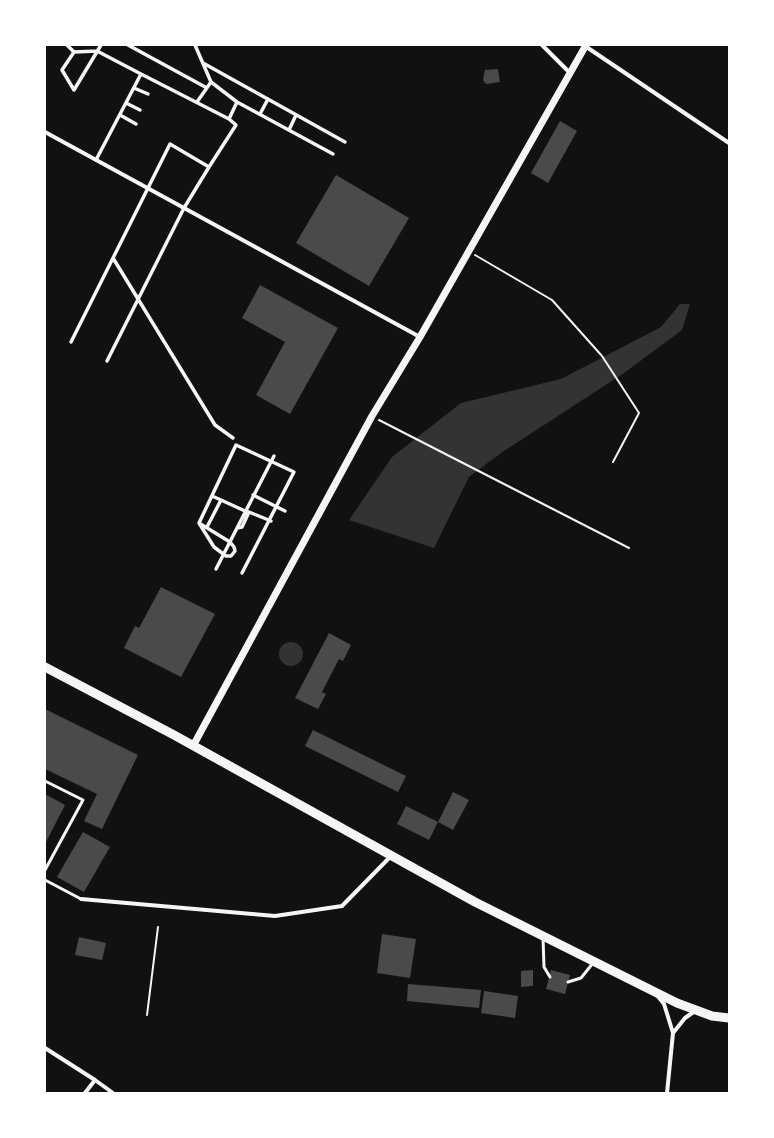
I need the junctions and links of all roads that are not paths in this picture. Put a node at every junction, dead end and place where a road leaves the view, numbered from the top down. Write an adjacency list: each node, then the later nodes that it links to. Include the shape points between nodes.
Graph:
1 (67, 45): 8 (street)
2 (100, 45): 7 (street)
3 (128, 45): 14 (street)
4 (195, 45): 9 (street)
5 (542, 45): 10 (street)
6 (586, 45): 10 (street); 29 (street)
7 (97, 51): 8 (street); 8 (street, via 74,90 62,70); 11 (street)
8 (74, 52)
9 (203, 63): 12 (street); 16 (street)
10 (570, 73): 37 (street)
11 (142, 74): 13 (street); 17 (street)
12 (211, 82): 14 (street); 18 (street)
13 (134, 88): 15 (street); 19 (street)
14 (207, 88): 17 (street)
15 (148, 94)
16 (268, 99): 21 (street); 23 (street)
17 (196, 102): 24 (street)
18 (237, 102): 21 (street); 24 (street)
19 (126, 103): 20 (street); 22 (street)
20 (140, 110)
21 (260, 114): 26 (street)
22 (120, 115): 25 (street); 31 (street)
23 (296, 115): 26 (street); 28 (street)
24 (229, 119): 32 (street, via 236,125)
25 (136, 124)
26 (289, 130): 30 (street)
27 (45, 132): 31 (street)
28 (345, 142)
29 (729, 143)
30 (334, 154)
31 (96, 160): 33 (street)
32 (209, 167): 33 (street, via 170,144); 34 (street)
33 (149, 189): 34 (street); 35 (street)
34 (184, 208): 36 (street); 37 (street)
35 (113, 258): 36 (street); 38 (street)
36 (138, 299): 39 (street); 40 (street, via 215,425)
37 (420, 337): 55 (street, via 372,416)
38 (71, 342)
39 (107, 361)
40 (233, 438)
41 (274, 456): 42 (street)
42 (254, 495): 45 (street); 46 (street)
43 (212, 496): 44 (street); 48 (street); 53 (street, via 236,445 294,472)
44 (221, 500): 45 (street); 49 (street)
45 (245, 511): 50 (street)
46 (285, 511)
47 (271, 521): 50 (street, via 249,512 242,527)
48 (199, 522): 49 (street); 51 (street, via 214,547 226,556 231,556 235,552)
49 (207, 527): 51 (street)
50 (236, 528): 51 (street)
51 (230, 542): 52 (street)
52 (216, 569)
53 (242, 573)
54 (45, 667): 55 (main road)
55 (193, 746): 57 (main road)
56 (45, 781): 58 (lane, via 83,800)
57 (391, 856): 60 (street, via 342,906 275,916); 61 (main road)
58 (45, 870)
59 (45, 880): 60 (lane)
60 (81, 899)
61 (543, 936): 62 (main road); 63 (lane, via 544,967)
62 (594, 962): 64 (lane, via 581,978); 65 (main road)
63 (550, 976)
64 (568, 982)
65 (654, 991): 66 (main road); 68 (street, via 664,1004)
66 (696, 1011): 67 (main road); 68 (street, via 685,1018)
67 (729, 1018)
68 (674, 1033): 73 (street)
69 (45, 1048): 70 (street)
70 (94, 1080): 71 (street); 72 (street)
71 (85, 1093)
72 (113, 1093)
73 (667, 1093)

